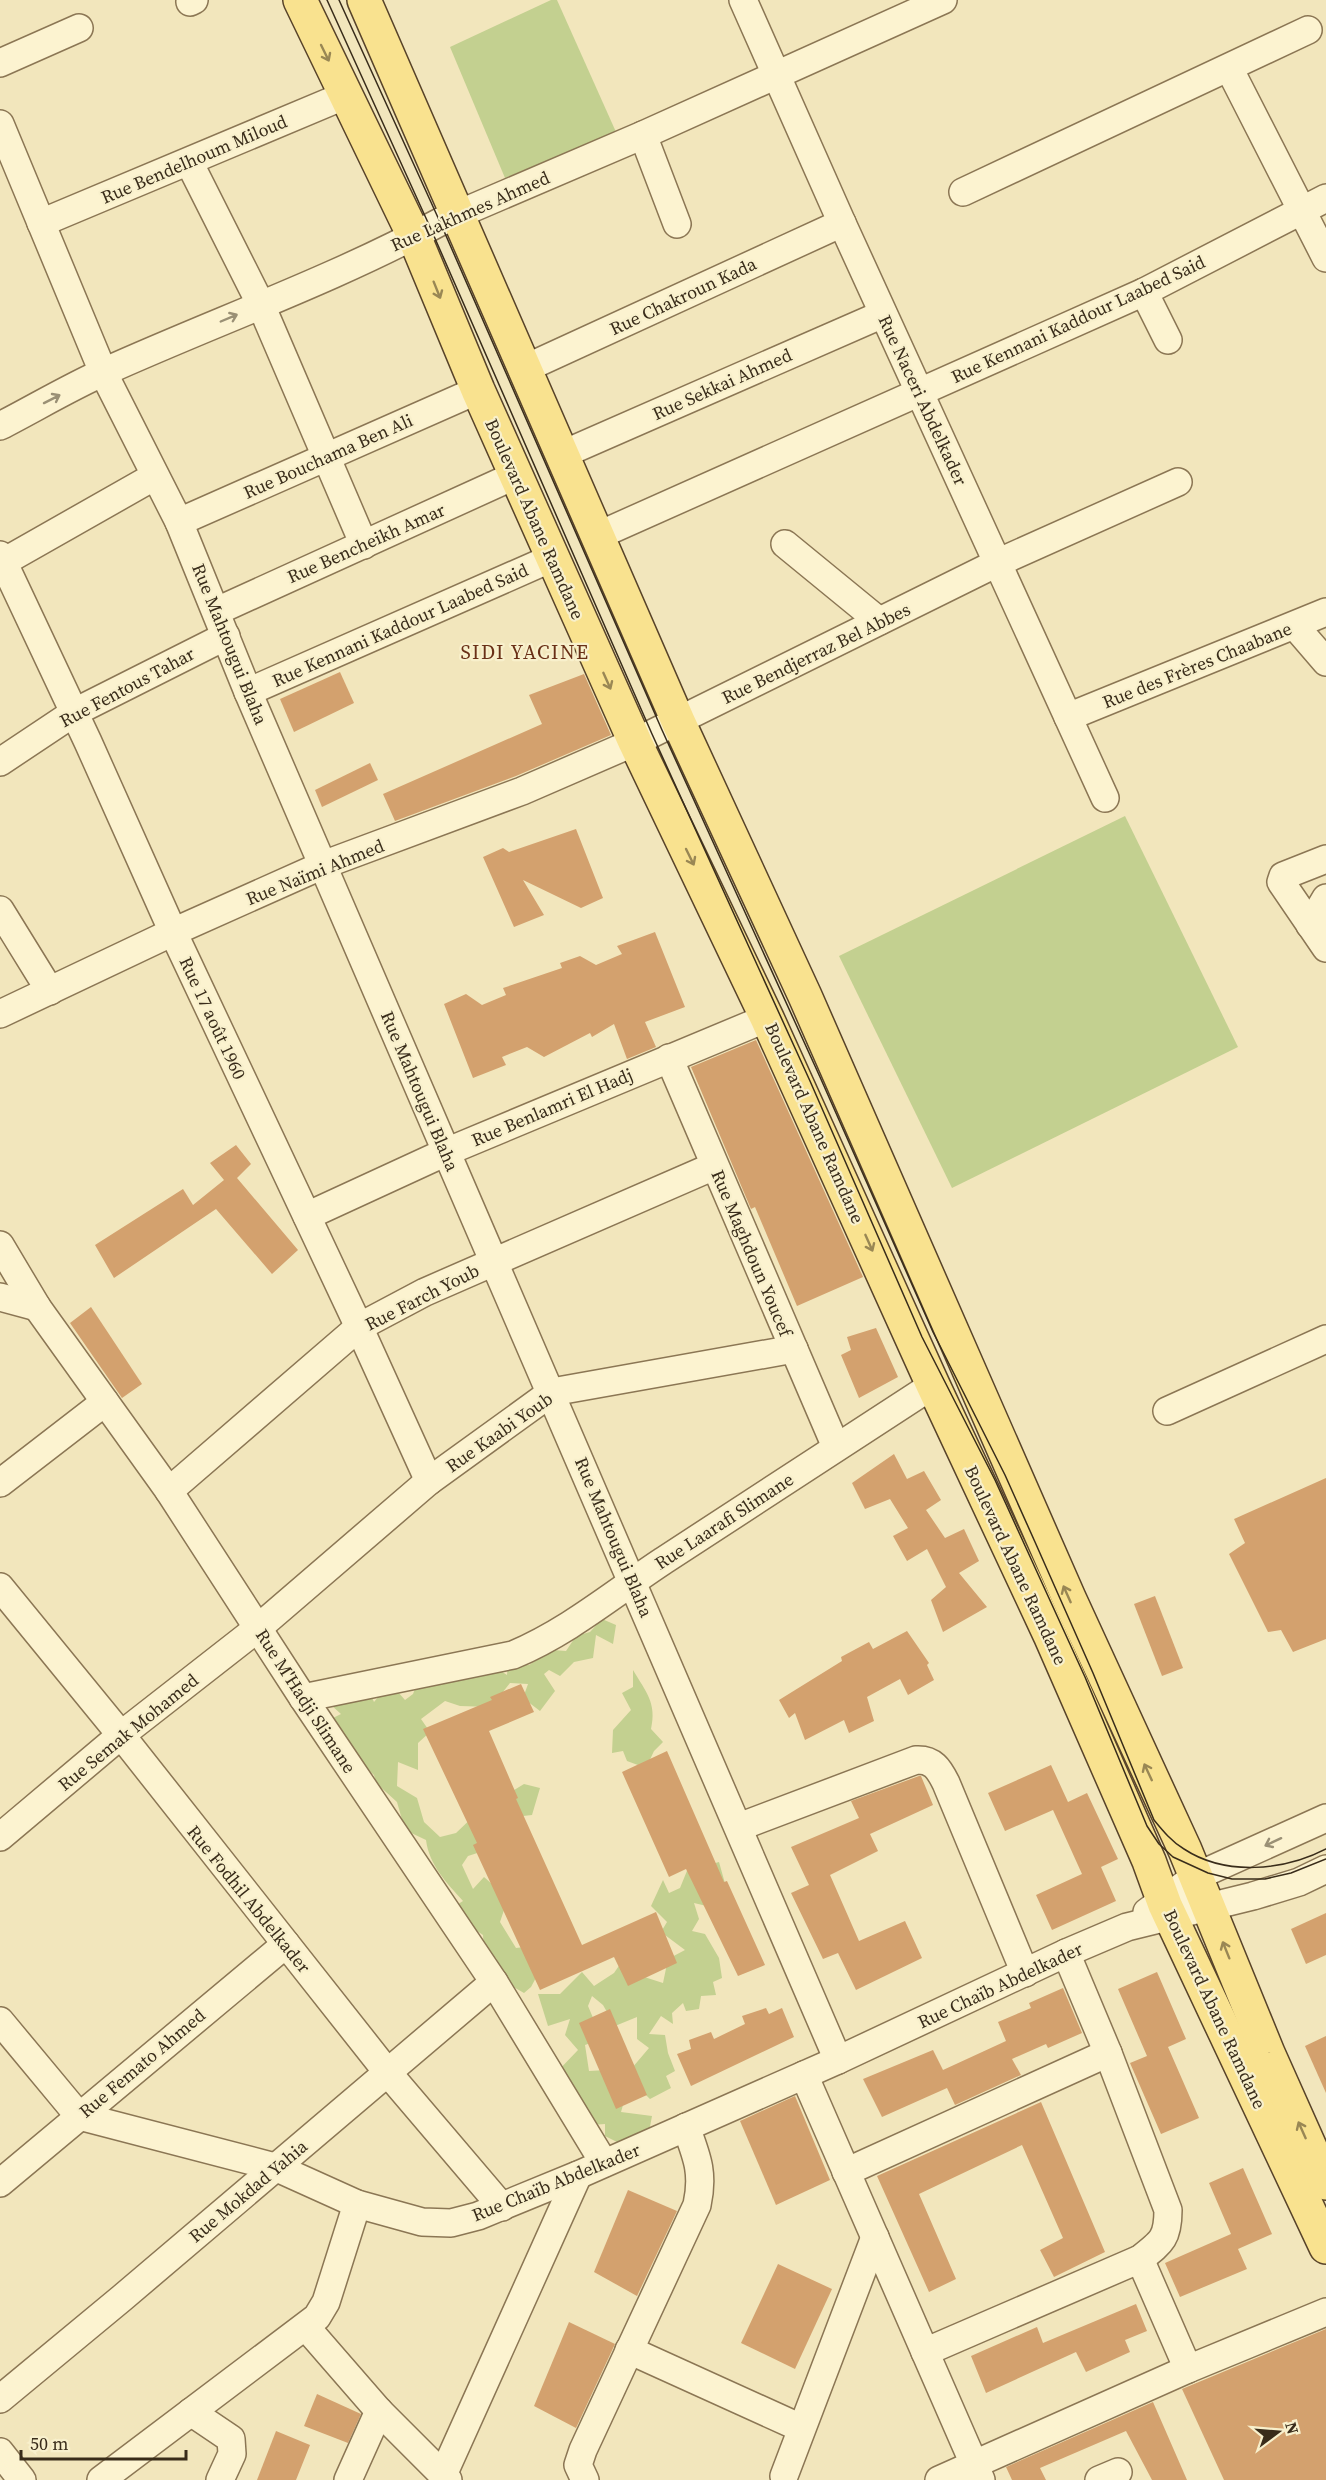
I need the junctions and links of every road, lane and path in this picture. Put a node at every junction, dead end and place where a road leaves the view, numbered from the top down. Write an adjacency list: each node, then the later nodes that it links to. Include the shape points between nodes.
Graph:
1 (300, 0): 10 (main road, Boulevard Abane Ramdane, one-way to 10)
2 (364, 0): 17 (main road, Boulevard Abane Ramdane)
3 (743, 0): 9 (street, Rue Naceri Abdelkader)
4 (943, 0): 9 (street, Rue Lakhmes Ahmed)
5 (80, 28): 7 (street)
6 (1308, 30): 8 (street)
7 (0, 63)
8 (1229, 68): 14 (street); 16 (street)
9 (776, 74): 12 (street, Rue Lakhmes Ahmed); 19 (street, Rue Naceri Abdelkader)
10 (346, 95): 13 (street, Rue Bendelhoum Miloud); 21 (main road, Boulevard Abane Ramdane)
11 (0, 124): 18 (street, Rue Mahtougui Blaha)
12 (643, 135): 17 (street, Rue Lakhmes Ahmed); 20 (street)
13 (189, 162): 18 (street, Rue Bendelhoum Miloud); 24 (street)
14 (963, 192)
15 (1326, 198): 16 (street, Rue Kennani Kaddour Laabed Said)
16 (1301, 211): 22 (street); 23 (street, Rue Kennani Kaddour Laabed Said)
17 (459, 214): 21 (street, Rue Lakhmes Ahmed); 27 (main road, Boulevard Abane Ramdane)
18 (41, 223): 28 (street, Rue Mahtougui Blaha)
19 (842, 223): 25 (street, Rue Naceri Abdelkader); 27 (street, Rue Chakroun Kada)
20 (677, 224)
21 (414, 236): 24 (street, Rue Lakhmes Ahmed); 29 (main road, Boulevard Abane Ramdane, one-way to 29)
22 (1326, 258)
23 (1144, 292): 26 (street); 30 (street, Rue Kennani Kaddour Laabed Said)
24 (261, 304): 28 (street, Rue Lakhmes Ahmed, one-way to 24); 33 (street)
25 (883, 314): 30 (street, Rue Naceri Abdelkader); 32 (street, Rue Sekkai Ahmed)
26 (1168, 340)
27 (524, 369): 32 (main road, Boulevard Abane Ramdane)
28 (104, 372): 31 (street, Rue Lakhmes Ahmed, one-way to 28); 35 (street, Rue Mahtougui Blaha)
29 (478, 390): 33 (street, Rue Bouchama Ben Ali); 34 (main road, Boulevard Abane Ramdane)
30 (920, 393): 38 (street, Rue Kennani Kaddour Laabed Said); 43 (street, Rue Naceri Abdelkader)
31 (0, 426)
32 (561, 455): 38 (main road, Boulevard Abane Ramdane)
33 (326, 457): 37 (street, Rue Bouchama Ben Ali); 40 (street)
34 (516, 475): 40 (street, Rue Bencheikh Amar); 41 (main road, Boulevard Abane Ramdane)
35 (155, 476): 37 (street, Rue Mahtougui Blaha); 42 (street)
36 (1178, 482): 43 (street, Rue Bendjerraz Bel Abbes)
37 (179, 522): 46 (street, Rue Mahtougui Blaha)
38 (597, 536): 52 (main road, Boulevard Abane Ramdane)
39 (785, 544): 45 (street)
40 (364, 545): 46 (street, Rue Bencheikh Amar)
41 (552, 558): 49 (street, Rue Kennani Kaddour Laabed Said); 53 (main road, Boulevard Abane Ramdane, one-way to 53)
42 (1, 560): 50 (street, Rue 17 août 1960)
43 (997, 563): 45 (street, Rue Bendjerraz Bel Abbes); 51 (street, Rue Naceri Abdelkader)
44 (1326, 612): 47 (street, Rue des Frères Chaabane)
45 (879, 621): 52 (street, Rue Bendjerraz Bel Abbes)
46 (221, 623): 49 (street, Rue Mahtougui Blaha); 50 (street, Rue Fentous Tahar)
47 (1295, 626): 48 (street); 51 (street, Rue des Frères Chaabane)
48 (1326, 662)
49 (248, 692): 57 (street, Rue Mahtougui Blaha)
50 (75, 712): 54 (street, Rue Fentous Tahar); 61 (street, Rue 17 août 1960)
51 (1068, 717): 55 (street, Rue Naceri Abdelkader)
52 (678, 721): 53 (street, Rue Bendjerraz Bel Abbes); 94 (main road, Boulevard Abane Ramdane, one-way to 52, via 805,996)
53 (635, 742): 57 (street, Rue Naïmi Ahmed, via 522,791); 65 (main road, Boulevard Abane Ramdane, one-way to 65)
54 (0, 762)
55 (1105, 798)
56 (1326, 859): 60 (street, via 1281,878)
57 (323, 865): 61 (street, Rue Naïmi Ahmed); 67 (street, Rue Mahtougui Blaha)
58 (1326, 898): 60 (street)
59 (0, 910): 63 (street)
60 (1310, 925): 62 (street)
61 (173, 932): 63 (street, Rue Naïmi Ahmed); 69 (street, Rue 17 août 1960)
62 (1326, 948)
63 (50, 991): 64 (street, Rue Naïmi Ahmed)
64 (0, 1014)
65 (767, 1018): 66 (street, Rue Benlamri El Hadj); 77 (main road, Boulevard Abane Ramdane, one-way to 77)
66 (669, 1058): 67 (street, Rue Benlamri El Hadj); 68 (street, Rue Maghdoun Youcef)
67 (447, 1152): 69 (street, Rue Benlamri El Hadj); 71 (street, Rue Mahtougui Blaha)
68 (714, 1166): 71 (street, Rue Farch Youb); 76 (street, Rue Maghdoun Youcef)
69 (307, 1216): 74 (street, Rue 17 août 1960)
70 (0, 1245): 73 (street, Rue M'Hadji Slimane)
71 (494, 1261): 74 (street, Rue Farch Youb); 78 (street, Rue Mahtougui Blaha)
72 (0, 1296): 73 (street)
73 (37, 1307): 79 (street, Rue M'Hadji Slimane)
74 (359, 1327): 82 (street, Rue 17 août 1960); 84 (street, Rue Farch Youb)
75 (1326, 1339): 80 (street)
76 (794, 1349): 78 (street, Rue Kaabi Youb); 81 (street, Rue Maghdoun Youcef)
77 (933, 1385): 81 (street, Rue Laarafi Slimane); 96 (main road, Boulevard Abane Ramdane, via 1050,1635)
78 (552, 1392): 82 (street, Rue Kaabi Youb); 85 (street, Rue Mahtougui Blaha)
79 (105, 1402): 83 (street); 84 (street, Rue M'Hadji Slimane)
80 (1167, 1410)
81 (836, 1448): 85 (street, Rue Laarafi Slimane)
82 (429, 1481): 87 (street, Rue Kaabi Youb)
83 (0, 1483)
84 (169, 1491): 87 (street, Rue M'Hadji Slimane)
85 (632, 1582): 88 (street, Rue Laarafi Slimane, via 562,1631 513,1654); 91 (street, Rue Mahtougui Blaha)
86 (0, 1587): 89 (street, Rue Fodhil Abdelkader)
87 (258, 1628): 88 (street, Rue M'Hadji Slimane); 89 (street, Rue Semak Mohamed)
88 (303, 1698): 100 (street, Rue M'Hadji Slimane)
89 (121, 1736): 92 (street, Rue Semak Mohamed); 97 (street, Rue Fodhil Abdelkader)
90 (1326, 1818): 94 (street, Rue Chaïb Abdelkader, one-way to 94)
91 (739, 1827): 99 (street, via 916,1760 933,1763 946,1783); 103 (street, Rue Mahtougui Blaha)
92 (0, 1837)
93 (1326, 1869): 95 (street, via 1299,1882)
94 (1195, 1877): 95 (main road, Boulevard Abane Ramdane); 96 (street, Rue Chaïb Abdelkader)
95 (1209, 1907): 96 (street); 113 (main road, Boulevard Abane Ramdane, one-way to 95)
96 (1168, 1908): 98 (street, Rue Chaïb Abdelkader); 117 (main road, Boulevard Abane Ramdane)
97 (285, 1944): 104 (street, Rue Fodhil Abdelkader); 106 (street, Rue Femato Ahmed)
98 (1066, 1953): 99 (street, Rue Chaïb Abdelkader); 102 (street)
99 (1025, 1973): 103 (street, Rue Chaïb Abdelkader)
100 (494, 1982): 104 (street, Rue Mokdad Yahia); 108 (street, Rue M'Hadji Slimane)
101 (2, 2027): 106 (street)
102 (1108, 2053): 110 (street); 118 (street, via 1168,2210 1168,2229 1161,2243)
103 (838, 2060): 105 (street, Rue Chaïb Abdelkader)
104 (388, 2073): 109 (street, Rue Mokdad Yahia); 115 (street, Rue Fodhil Abdelkader)
105 (804, 2075): 107 (street, Rue Chaïb Abdelkader); 110 (street)
106 (79, 2116): 109 (street, Rue Chaïb Abdelkader); 112 (street, Rue Femato Ahmed)
107 (686, 2127): 108 (street, Rue Chaïb Abdelkader); 121 (street, via 699,2162 702,2184 697,2205)
108 (604, 2163): 111 (street, Rue Chaïb Abdelkader)
109 (275, 2167): 114 (street, Rue Chaïb Abdelkader); 124 (street, Rue Mokdad Yahia)
110 (846, 2172): 116 (street)
111 (578, 2175): 115 (street, Rue Chaïb Abdelkader); 131 (street)
112 (0, 2183)
113 (1326, 2183)
114 (357, 2204): 115 (street, Rue Chaïb Abdelkader, via 422,2222 451,2223); 120 (street, via 326,2302)
115 (502, 2207)
116 (875, 2237): 122 (street); 127 (street)
117 (1326, 2247)
118 (1140, 2259): 122 (street); 123 (street)
119 (1326, 2312): 123 (street)
120 (306, 2327): 125 (street); 126 (street)
121 (629, 2350): 127 (street); 136 (street, via 583,2450 578,2465)
122 (925, 2352): 129 (street)
123 (1188, 2369): 129 (street)
124 (0, 2399)
125 (378, 2411): 131 (street); 135 (street)
126 (191, 2412): 133 (street); 134 (street, via 231,2439 232,2454)
127 (801, 2428): 130 (street)
128 (0, 2452): 132 (street)
129 (978, 2472): 137 (street)
130 (784, 2476)
131 (446, 2477)
132 (22, 2480)
133 (100, 2480)
134 (220, 2480)
135 (348, 2480)
136 (585, 2480)
137 (939, 2480)

